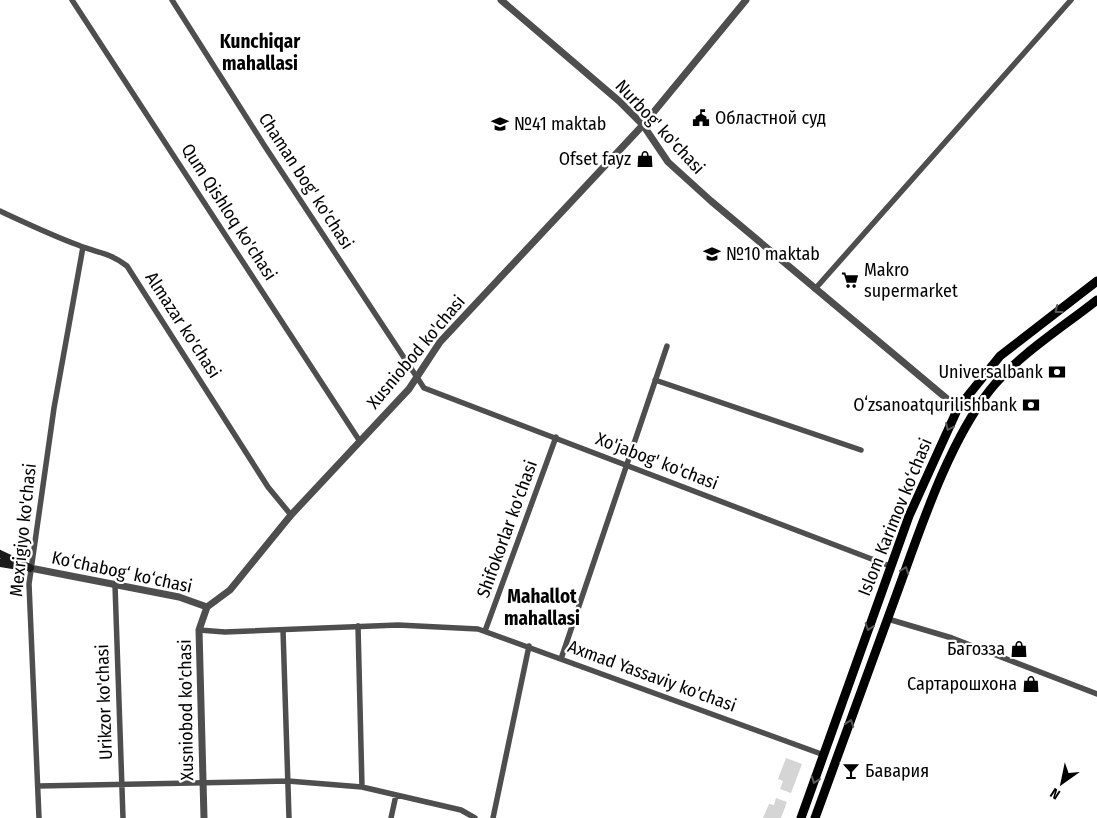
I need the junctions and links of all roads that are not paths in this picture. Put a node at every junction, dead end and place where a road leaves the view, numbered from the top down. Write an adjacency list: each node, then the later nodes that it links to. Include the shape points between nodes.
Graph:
1 (72, 0): 17 (street, Qum Qishloq ko'chasi)
2 (172, 0): 13 (street, Chaman bog' ko'chasi)
3 (501, 0): 6 (street, Nurbog' ko'chasi)
4 (746, 0): 6 (street, Xusniobod ko'chasi)
5 (1071, 0): 10 (street)
6 (643, 125): 10 (street, Nurbog' ko'chasi, via 668,162); 13 (street, Xusniobod ko'chasi, via 440,342)
7 (0, 212): 8 (street, Almazar ko'chasi)
8 (83, 247): 20 (street, Almazar ko'chasi, via 112,255 127,266 268,487); 26 (street, Mexrigiyo ko'chasi)
9 (1097, 280): 15 (main road, Islom Karimov ko‘chasi, one-way to 15, via 1000,356)
10 (815, 289): 15 (street, Nurbog' ko'chasi)
11 (1097, 300): 22 (main road, Islom Karimov ko‘chasi, via 1012,368 990,390 954,450)
12 (666, 346): 14 (street)
13 (416, 377): 16 (street, Xo'jabog' ko'chasi, via 424,388); 17 (street, Xusniobod ko'chasi, via 409,389)
14 (655, 380): 18 (street); 19 (street)
15 (958, 408): 21 (main road, Islom Karimov ko‘chasi, one-way to 21)
16 (556, 437): 19 (street, Xo'jabog' ko'chasi); 33 (street, Shifokorlar ko'chasi)
17 (359, 440): 20 (street, Xusniobod ko'chasi)
18 (861, 450)
19 (626, 465): 25 (street, Xo'jabog' ko'chasi); 35 (street)
20 (291, 515): 28 (street, Xusniobod ko'chasi, via 230,590)
21 (906, 525): 22 (main road, via 912,532); 25 (main road, Islom Karimov ko‘chasi)
22 (920, 530): 29 (main road, Islom Karimov ko‘chasi, one-way to 22)
23 (0, 554): 26 (main road, Ko‘chabog‘ ko‘chasi)
24 (0, 563): 26 (main road, Ko‘chabog‘ ko‘chasi)
25 (890, 566): 37 (main road, Islom Karimov ko‘chasi, one-way to 37)
26 (30, 568): 27 (street, Ko‘chabog‘ ko‘chasi); 41 (street, Mexrigiyo ko'chasi)
27 (115, 584): 28 (street, Ko‘chabog‘ ko‘chasi, via 179,597); 40 (street, Urikzor ko'chasi)
28 (207, 607): 31 (street, Xusniobod ko'chasi)
29 (888, 619): 36 (street, via 952,638); 54 (main road, Islom Karimov ko‘chasi, one-way to 29)
30 (358, 626): 32 (street, Axmad Yassaviy ko'chasi); 33 (street, Axmad Yassaviy ko'chasi, via 398,624); 42 (street)
31 (199, 630): 32 (street, Axmad Yassaviy ko'chasi); 39 (street, Xusniobod ko'chasi)
32 (283, 630): 38 (street)
33 (485, 631): 34 (street, Axmad Yassaviy ko'chasi)
34 (529, 646): 35 (street, Axmad Yassaviy ko'chasi); 52 (street)
35 (562, 659): 37 (street, Axmad Yassaviy ko'chasi)
36 (1097, 694)
37 (824, 755): 53 (main road, Islom Karimov ko‘chasi, one-way to 53)
38 (288, 780): 39 (street); 42 (street); 48 (street)
39 (202, 782): 40 (street); 47 (street, Xusniobod ko'chasi)
40 (122, 784): 41 (street); 46 (street, Urikzor ko'chasi)
41 (38, 786): 45 (street, Mexrigiyo ko'chasi)
42 (362, 787): 43 (street)
43 (396, 795): 44 (street); 49 (street)
44 (460, 810): 50 (street); 51 (street)
45 (39, 818)
46 (123, 818)
47 (204, 818)
48 (289, 818)
49 (391, 818)
50 (459, 818)
51 (475, 818)
52 (493, 818)
53 (801, 818)
54 (815, 818)

